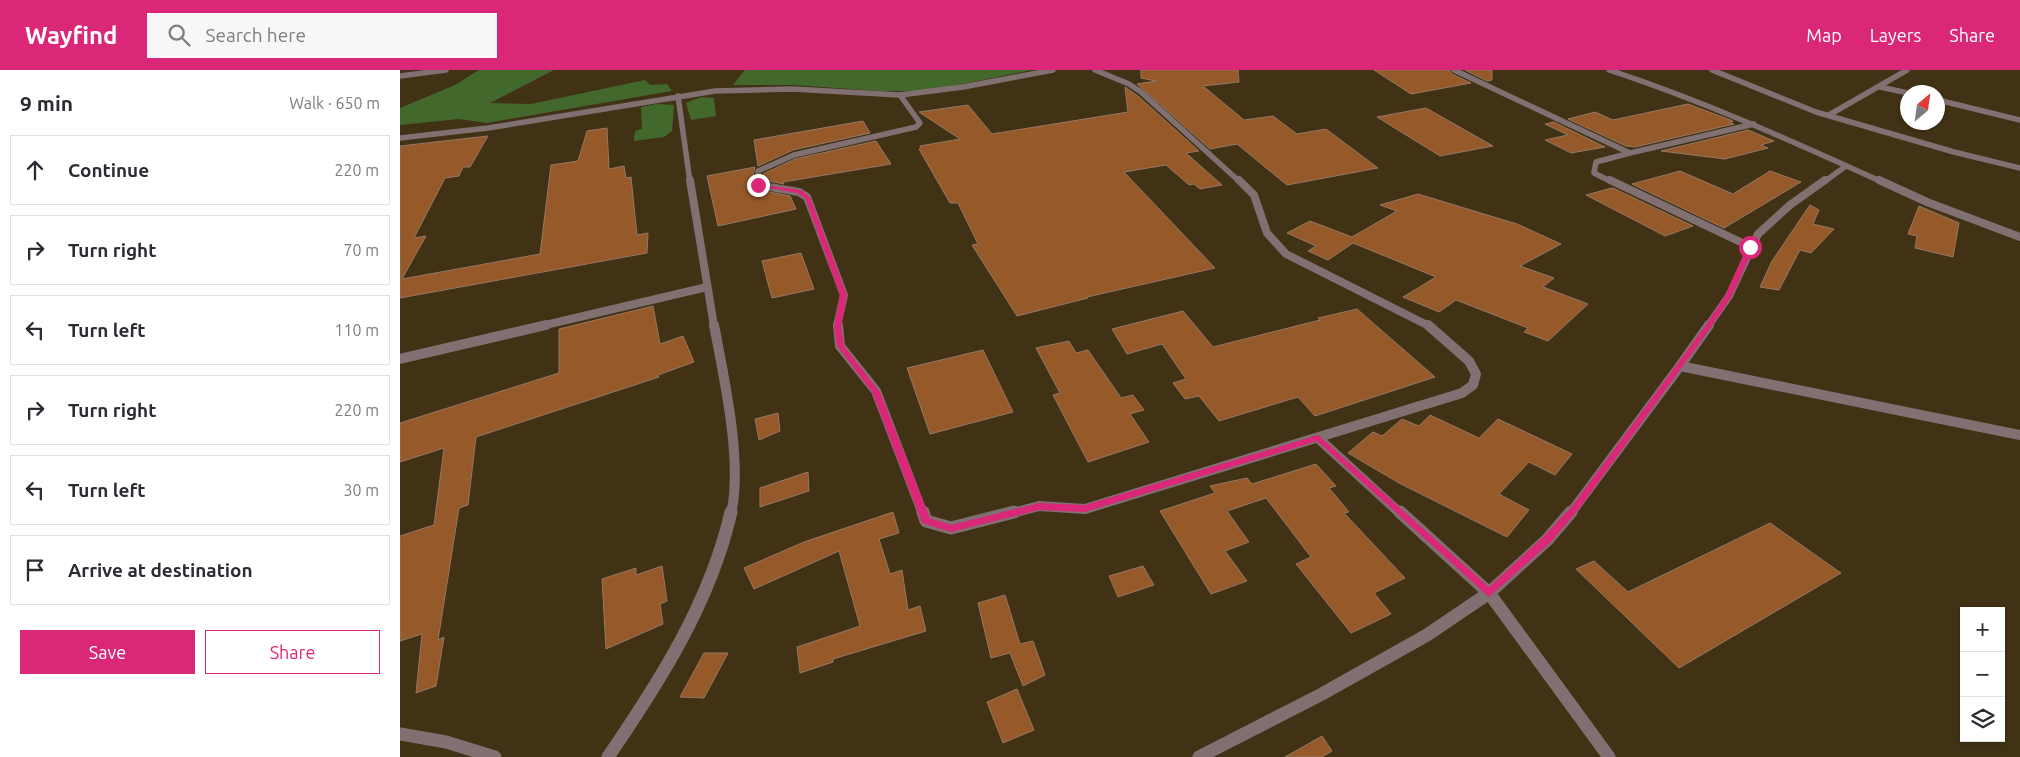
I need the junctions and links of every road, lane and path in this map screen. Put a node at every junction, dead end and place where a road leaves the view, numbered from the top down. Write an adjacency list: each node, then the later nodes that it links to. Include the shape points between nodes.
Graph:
1 (446, 70): 8 (street)
2 (1053, 70): 11 (street, via 963,88)
3 (1095, 70): 27 (street, via 1135,88 1208,150 1254,195 1267,233 1286,254 1427,324 1470,361 1476,374 1473,385 1462,394)
4 (1454, 70): 18 (street)
5 (1609, 70): 16 (street)
6 (1712, 70): 14 (street, via 1788,102)
7 (1907, 70): 9 (street)
8 (400, 76)
9 (1880, 87): 10 (street); 14 (street)
10 (1900, 92)
11 (900, 95): 12 (street, via 760,88); 27 (street, via 920,123 916,127 787,158 758,171 758,185 799,192 807,197 844,295 837,327 840,346 876,392 926,520 951,528 1039,506 1085,509)
12 (678, 96): 17 (street, via 488,128); 23 (street)
13 (1945, 102): 15 (street)
14 (1831, 114): 20 (street, via 1954,152)
15 (2020, 120)
16 (1754, 124): 18 (street); 19 (street)
17 (400, 138)
18 (1630, 153): 22 (street, via 1596,162 1594,173)
19 (1846, 166): 21 (street, via 1927,202); 22 (street, via 1775,217)
20 (2020, 168)
21 (2020, 237)
22 (1750, 247): 25 (street, via 1729,296)
23 (707, 286): 24 (street); 31 (street, via 729,412 734,500 719,559 695,618 636,717)
24 (400, 359)
25 (1680, 366): 26 (street); 28 (street, via 1576,507 1547,540)
26 (2020, 435)
27 (1318, 438): 28 (street)
28 (1489, 593): 32 (street, via 1418,640); 33 (street)
29 (400, 734): 30 (street, via 446,742)
30 (495, 757)
31 (608, 757)
32 (1199, 757)
33 (1609, 757)

